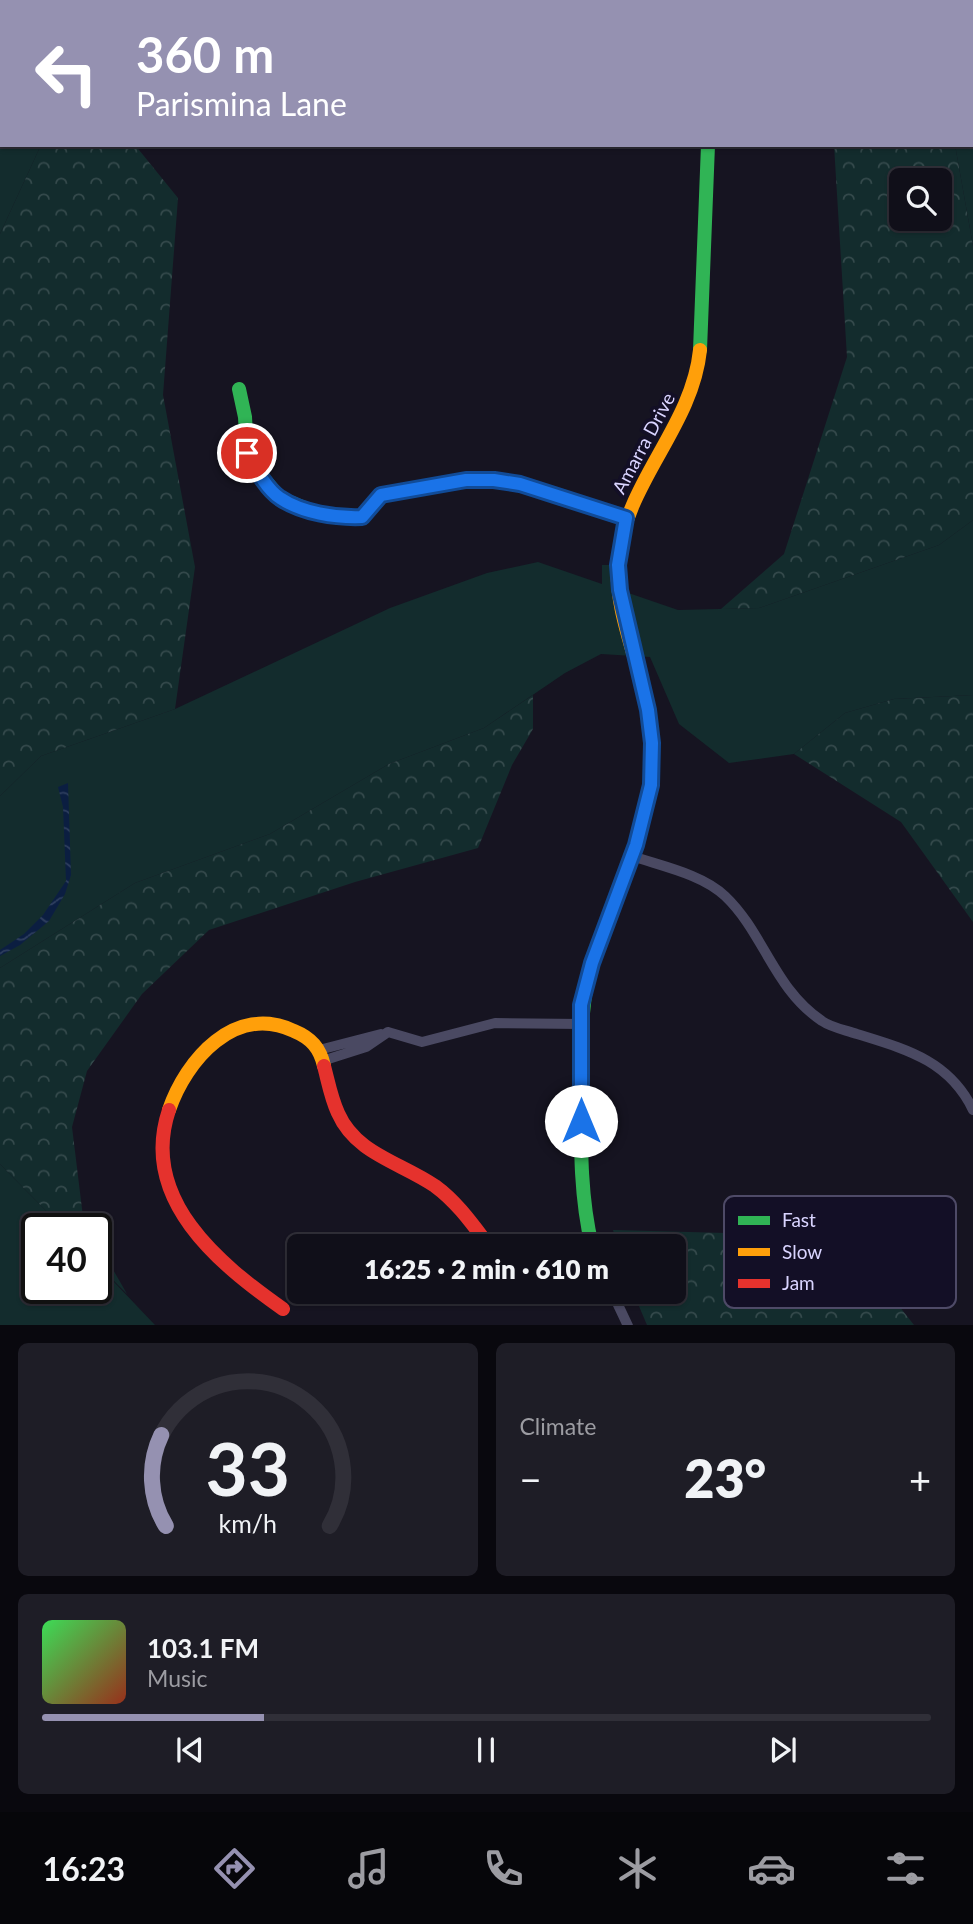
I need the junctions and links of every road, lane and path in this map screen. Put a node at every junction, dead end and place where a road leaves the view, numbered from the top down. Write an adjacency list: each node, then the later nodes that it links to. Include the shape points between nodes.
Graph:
1 (709, 147): 3 (street, Amarra Drive, via 701,351 692,392)
2 (239, 389): 3 (street, via 247,453 279,498 314,512 362,517 381,495 466,480 494,480)
3 (626, 518): 4 (street, Amarra Drive, via 618,565 620,590 652,743 651,785)
4 (632, 856): 5 (street, Amarra Drive, via 592,963 581,1005); 7 (street, via 723,894 801,1004 824,1023 921,1055 960,1089)
5 (582, 1024): 6 (street, via 495,1023 422,1042 388,1032); 9 (street, Amarra Drive, via 582,1157)
6 (321, 1055): 8 (street, via 339,1118 358,1142 438,1188); 11 (street, via 295,1031 278,1025 254,1024 227,1032 198,1054 167,1112 164,1164 178,1205 216,1257)
7 (973, 1110)
8 (479, 1234)
9 (589, 1234)
10 (618, 1304): 12 (street)
11 (284, 1309)
12 (628, 1325)

